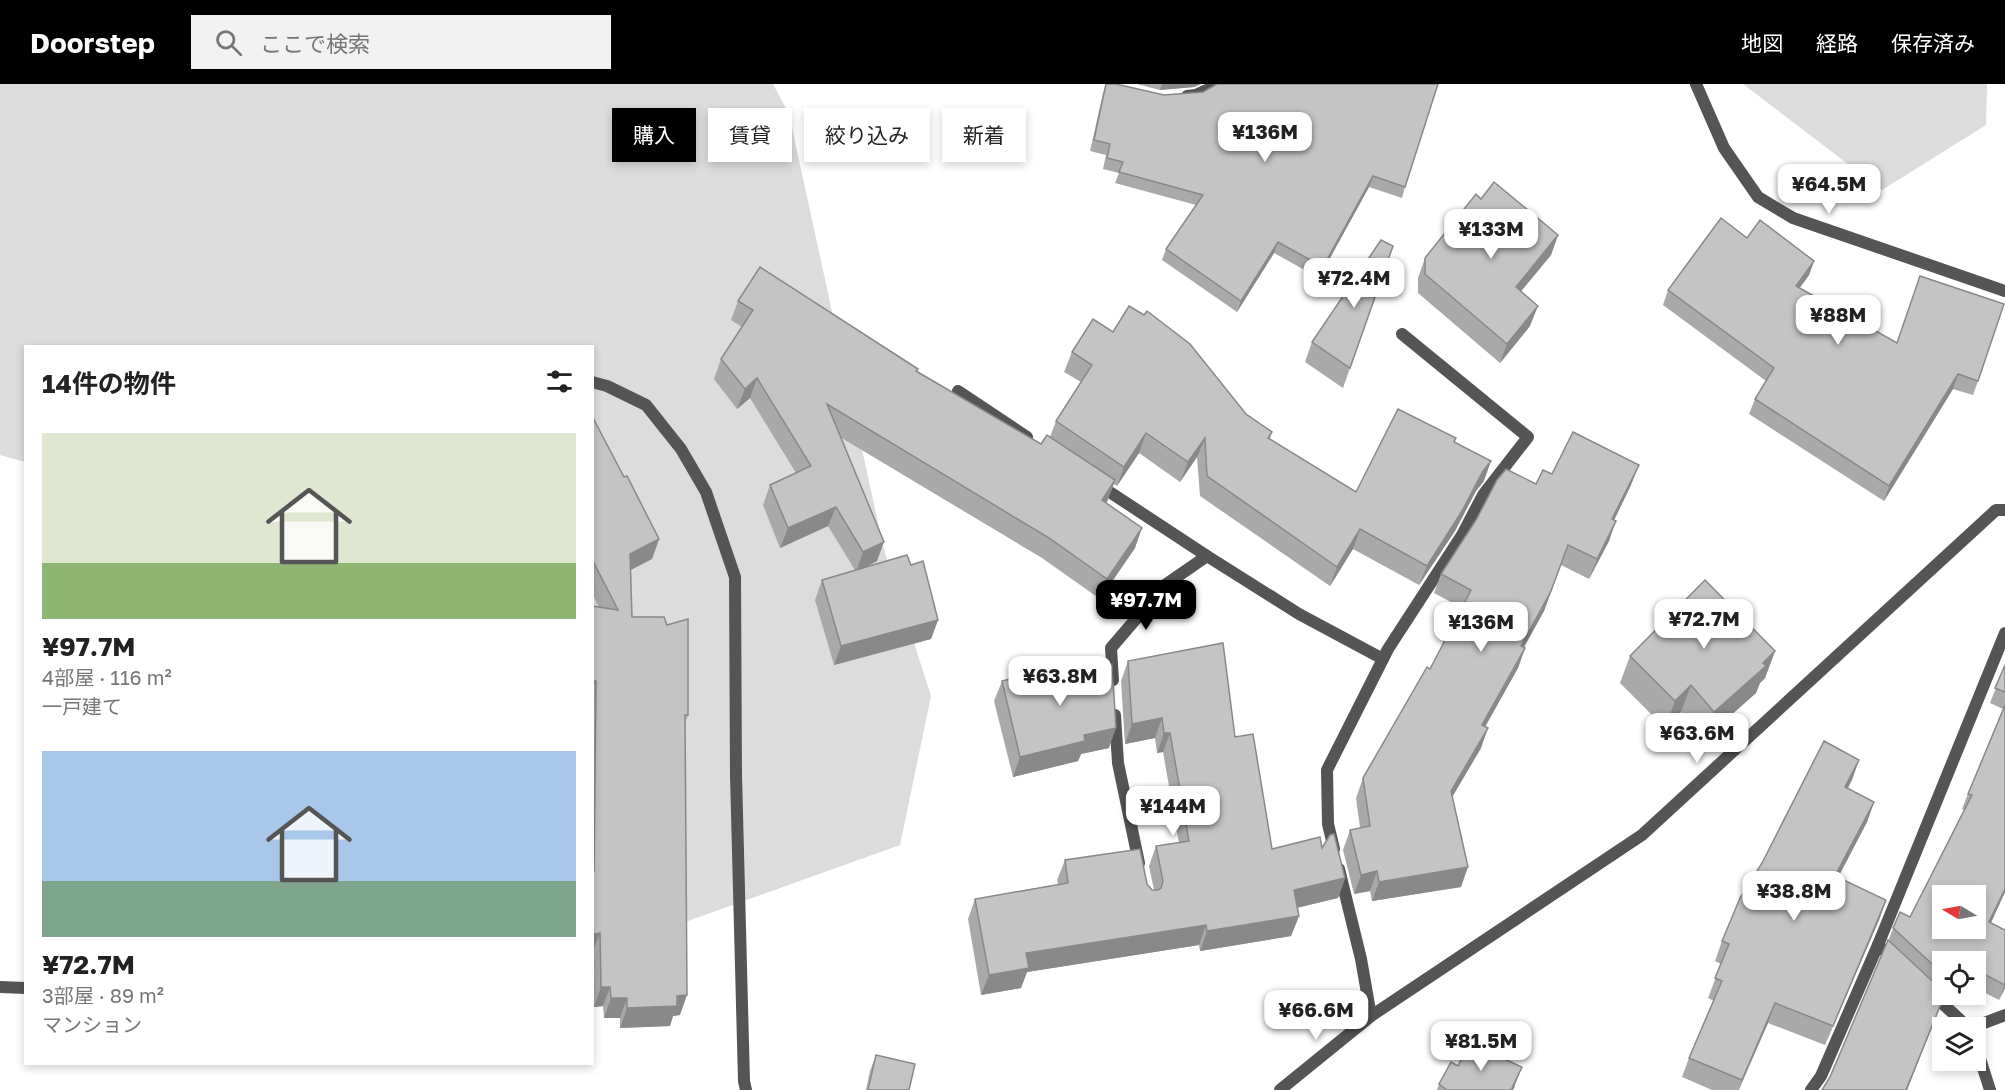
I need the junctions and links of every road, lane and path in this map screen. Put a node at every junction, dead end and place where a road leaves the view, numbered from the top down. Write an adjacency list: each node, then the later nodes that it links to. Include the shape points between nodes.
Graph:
1 (1219, 84): 3 (street, via 1196,95)
2 (1696, 84): 4 (street, via 1724,148 1758,196 1793,219)
3 (1177, 97)
4 (2005, 291)
5 (1402, 334): 13 (street, via 1528,437 1483,495)
6 (594, 383): 25 (street, via 646,405 681,449 706,492 735,577)
7 (958, 391): 8 (street)
8 (1038, 444)
9 (1088, 477): 11 (street)
10 (2005, 510): 21 (street, via 1996,510 1642,835)
11 (1207, 556): 13 (street, via 1299,614); 14 (street, via 1165,585 1111,648 1118,763)
12 (2005, 633): 15 (street)
13 (1383, 659): 21 (street, via 1327,770 1328,824)
14 (1143, 879)
15 (1878, 945): 16 (street); 27 (street, via 1821,1076)
16 (1903, 967)
17 (1920, 982): 22 (street)
18 (0, 987): 19 (street)
19 (24, 988)
20 (2005, 1015): 23 (street)
21 (1371, 1016): 26 (street)
22 (1958, 1017)
23 (1986, 1022)
24 (1984, 1071): 28 (street)
25 (746, 1090)
26 (1280, 1090)
27 (1811, 1090)
28 (1990, 1090)

